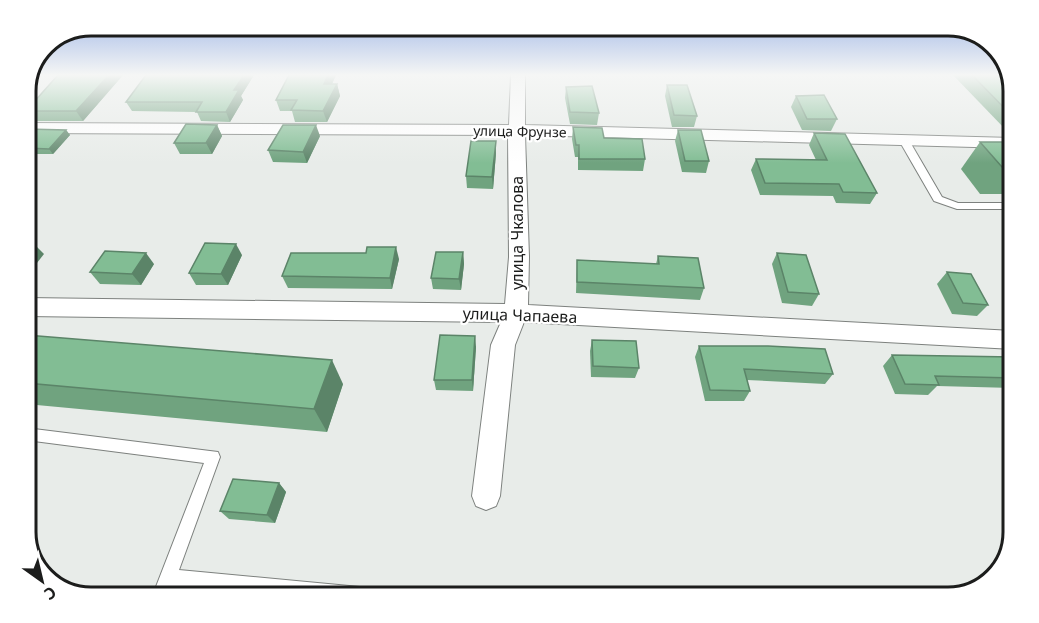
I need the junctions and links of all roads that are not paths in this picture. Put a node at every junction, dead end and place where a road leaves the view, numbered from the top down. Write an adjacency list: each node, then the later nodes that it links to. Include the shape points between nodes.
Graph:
1 (518, 104): 3 (street, улица Чкалова)
2 (36, 128): 3 (street, улица Фрунзе)
3 (518, 130): 4 (street, улица Фрунзе); 8 (street, улица Чкалова)
4 (905, 142): 5 (street, улица Фрунзе); 6 (lane, via 938,198 957,206)
5 (1003, 143)
6 (1003, 206)
7 (36, 307): 8 (street, улица Чапаева)
8 (516, 313): 9 (street, улица Чапаева); 11 (street, улица Чкалова, via 503,345)
9 (1003, 339)
10 (36, 435): 12 (lane, via 213,458)
11 (486, 496)
12 (168, 577): 13 (lane); 14 (lane)
13 (164, 587)
14 (274, 587)

